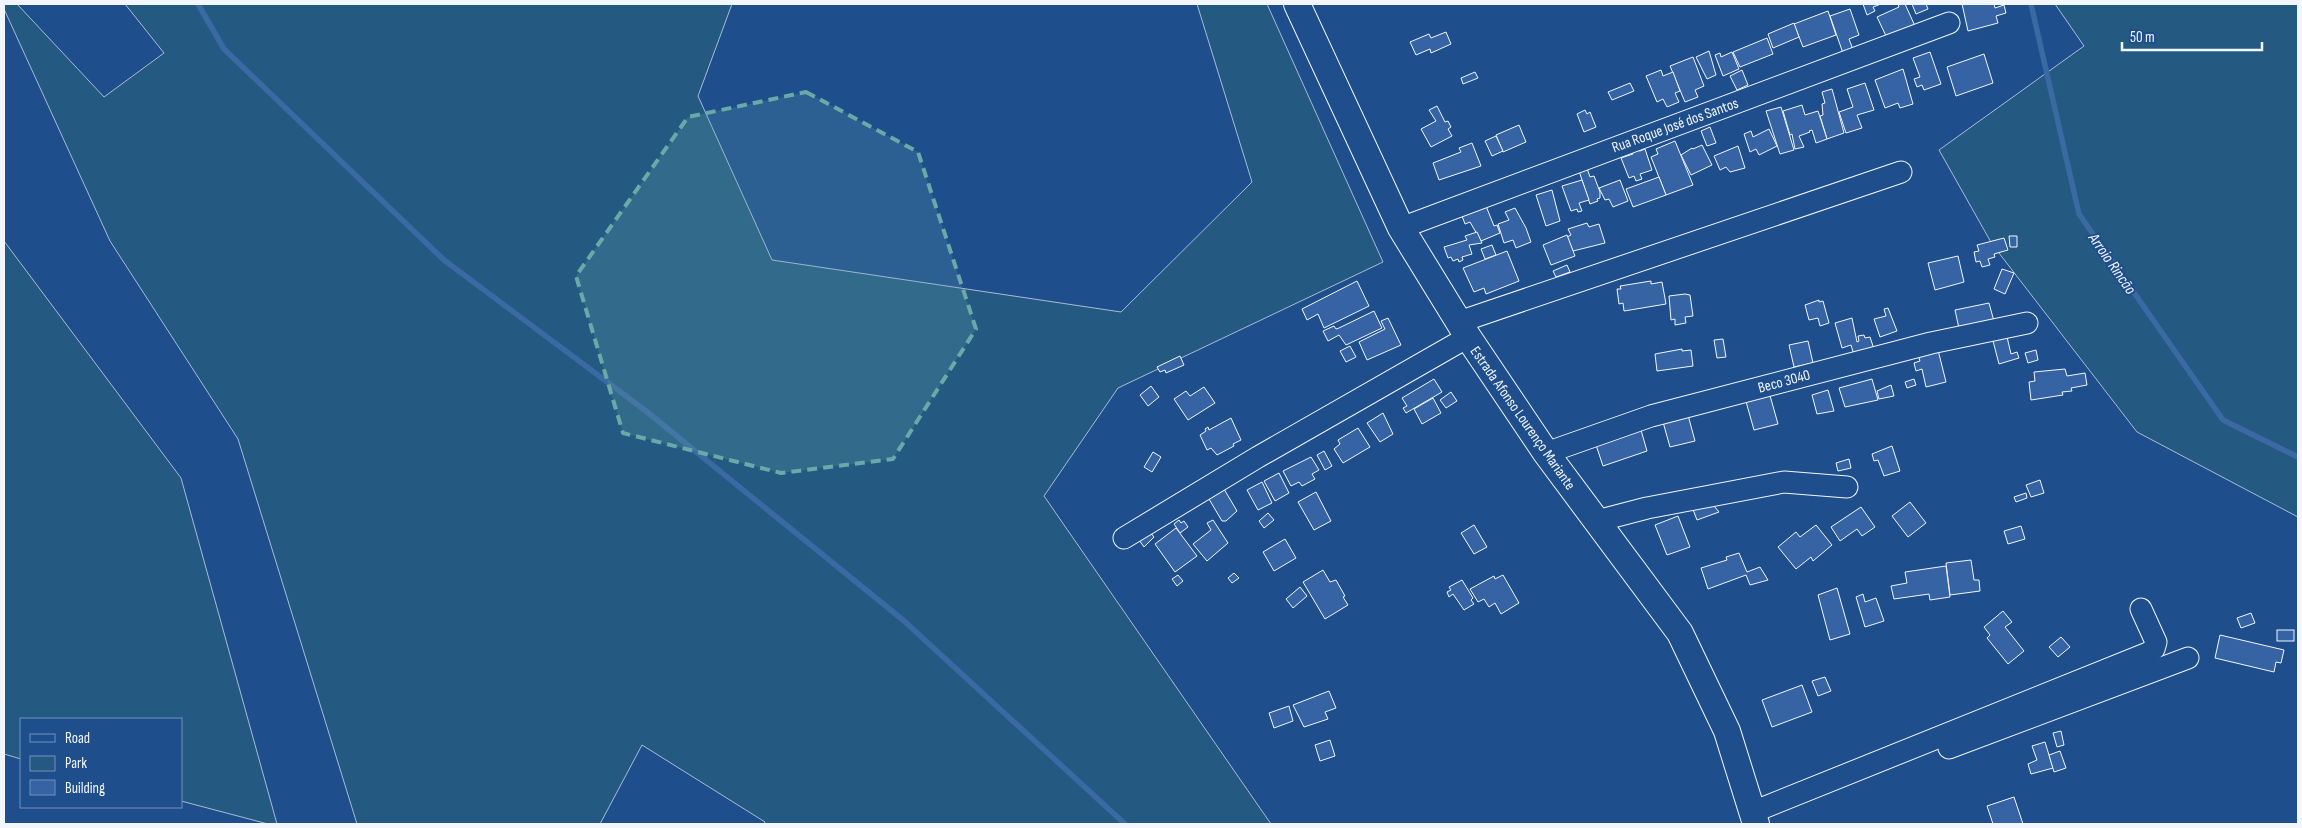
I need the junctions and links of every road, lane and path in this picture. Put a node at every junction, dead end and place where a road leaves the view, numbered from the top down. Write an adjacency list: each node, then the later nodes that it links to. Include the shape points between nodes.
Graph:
1 (1298, 4): 4 (main road, Estrada Afonso Lourenço Mariante)
2 (1949, 23): 4 (street, Rua Roque José dos Santos)
3 (1901, 172): 6 (street)
4 (1402, 228): 6 (main road, Estrada Afonso Lourenço Mariante)
5 (2027, 323): 7 (street, Beco 3040, via 1931,343 1651,416)
6 (1463, 330): 7 (main road, Estrada Afonso Lourenço Mariante); 10 (street)
7 (1546, 453): 9 (main road, Estrada Afonso Lourenço Mariante)
8 (1847, 487): 9 (street, via 1784,482 1647,508)
9 (1597, 521): 13 (main road, Estrada Afonso Lourenço Mariante, via 1680,633 1727,731)
10 (1124, 538)
11 (2141, 609): 13 (street, via 2156,642 2148,653)
12 (2188, 658): 13 (street)
13 (1755, 819)

